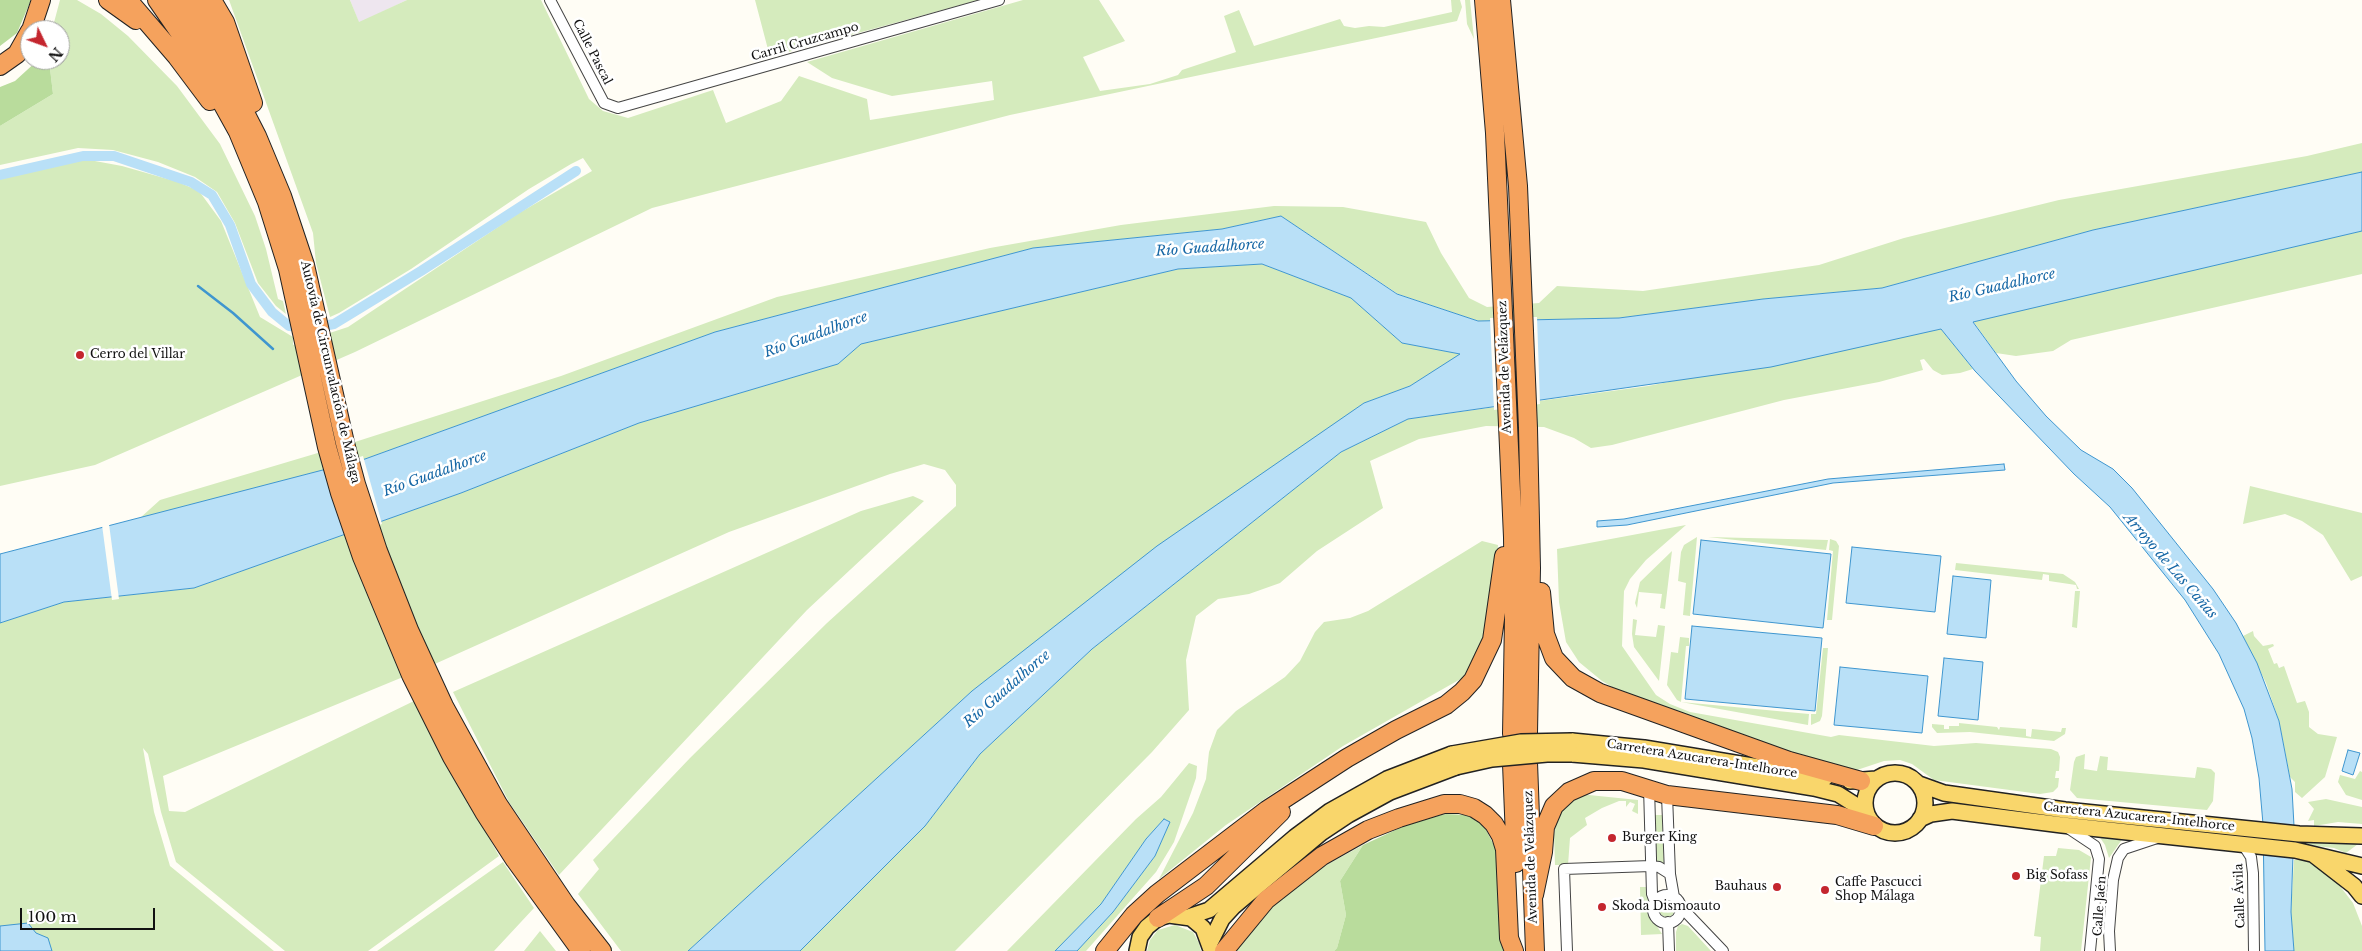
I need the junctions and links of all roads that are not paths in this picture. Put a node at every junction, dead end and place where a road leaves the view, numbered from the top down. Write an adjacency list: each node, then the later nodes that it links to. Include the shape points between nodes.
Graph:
1 (41, 0): 14 (highway)
2 (50, 0): 15 (highway)
3 (108, 0): 18 (highway)
4 (128, 0): 18 (highway)
5 (157, 0): 24 (highway, Autovía de Circunvalación de Málaga)
6 (177, 0): 24 (highway, Autovía de Circunvalación de Málaga, via 232,87 257,136)
7 (196, 0): 22 (highway)
8 (212, 0): 22 (highway, via 225,22)
9 (550, 0): 23 (street, Calle Pascal, via 604,103)
10 (999, 0): 23 (street, Carril Cruzcampo)
11 (1476, 0): 17 (highway, via 1480,36)
12 (1484, 0): 17 (highway, Avenida de Velázquez)
13 (1501, 0): 26 (highway, Avenida de Velázquez, via 1518,186 1528,428)
14 (34, 20)
15 (44, 20)
16 (20, 49): 20 (highway)
17 (1488, 53): 26 (highway, Avenida de Velázquez, via 1498,187 1511,501 1505,522)
18 (177, 57): 24 (highway, via 202,89 232,138)
19 (20, 63): 21 (highway)
20 (0, 66)
21 (0, 78)
22 (253, 103): 24 (highway, via 266,132)
23 (618, 108)
24 (259, 161): 25 (highway, Autovía de Circunvalación de Málaga, via 267,202)
25 (297, 267): 54 (highway, Autovía de Circunvalación de Málaga, via 332,466 362,557 394,636 452,757 484,812 520,868); 55 (highway, Autovía de Circunvalación de Málaga, via 378,551 409,630 444,706 498,804 560,897)
26 (1522, 536): 28 (highway, Avenida de Velázquez); 29 (highway, via 1499,601 1492,640 1473,680 1446,705); 31 (highway, via 1541,601 1545,634 1554,658 1573,678 1600,693 1780,758)
27 (1572, 747): 28 (main road, Carretera Azucarera-Intelhorce, bridge); 31 (main road, Carretera Azucarera-Intelhorce, via 1644,748 1841,781); 35 (main road, Carretera Azucarera-Intelhorce, via 1814,788 1838,794)
28 (1520, 749): 30 (main road, Carretera Azucarera-Intelhorce, bridge, via 1492,759); 46 (highway, Avenida de Velázquez); 58 (highway, Avenida de Velázquez)
29 (1347, 758): 51 (highway, via 1289,805 1206,886); 56 (highway, via 1267,810 1157,894 1134,915)
30 (1454, 761): 50 (main road, Carretera Azucarera-Intelhorce, via 1387,779 1330,811 1208,910); 53 (main road, Carretera Azucarera-Intelhorce, via 1390,792 1321,833 1222,919)
31 (1868, 780): 32 (main road, via 1898,772); 35 (main road, via 1864,800)
32 (1919, 784): 36 (main road, via 1925,806); 39 (main road, Carretera Azucarera-Intelhorce, via 1944,793 2065,810 2299,834)
33 (1649, 787): 34 (highway); 43 (street); 46 (highway, via 1622,781 1594,781 1569,792 1554,806 1545,827)
34 (1667, 795): 35 (highway); 44 (street)
35 (1870, 818): 36 (main road, via 1891,833 1914,827)
36 (1920, 819): 37 (main road, Carretera Azucarera-Intelhorce, via 1952,811)
37 (2062, 825): 38 (main road, Carretera Azucarera-Intelhorce); 63 (street, Calle Jaén, via 2096,846 2100,859)
38 (2166, 836): 40 (main road, Carretera Azucarera-Intelhorce); 64 (street, Calle Jaén, via 2124,849 2118,858 2113,880)
39 (2362, 836)
40 (2242, 843): 41 (main road, Carretera Azucarera-Intelhorce); 65 (street, Calle Ávila, via 2251,857 2253,873)
41 (2312, 854): 42 (main road, Carretera Azucarera-Intelhorce); 45 (main road)
42 (2359, 861): 45 (main road, via 2352,877)
43 (1651, 866): 44 (street); 48 (street); 60 (street, via 1564,869)
44 (1670, 874): 47 (street)
45 (2358, 891)
46 (1534, 895): 59 (highway, Avenida de Velázquez)
47 (1674, 897): 48 (street, via 1662,896); 49 (street)
48 (1655, 902): 52 (street, via 1654,914 1660,921)
49 (1681, 906): 52 (street, via 1679,915); 62 (street)
50 (1188, 917): 51 (main road, via 1169,915); 53 (main road, via 1203,928)
51 (1158, 918): 57 (main road, via 1140,937)
52 (1668, 922): 61 (street)
53 (1215, 948): 58 (highway, via 1266,900 1322,856 1368,830 1430,808 1452,804 1474,808 1485,814 1501,836 1505,849 1509,938)
54 (581, 951)
55 (602, 951)
56 (1106, 951)
57 (1138, 951)
58 (1516, 951)
59 (1534, 951)
60 (1567, 951)
61 (1669, 951)
62 (1723, 951)
63 (2090, 951)
64 (2110, 951)
65 (2254, 951)

